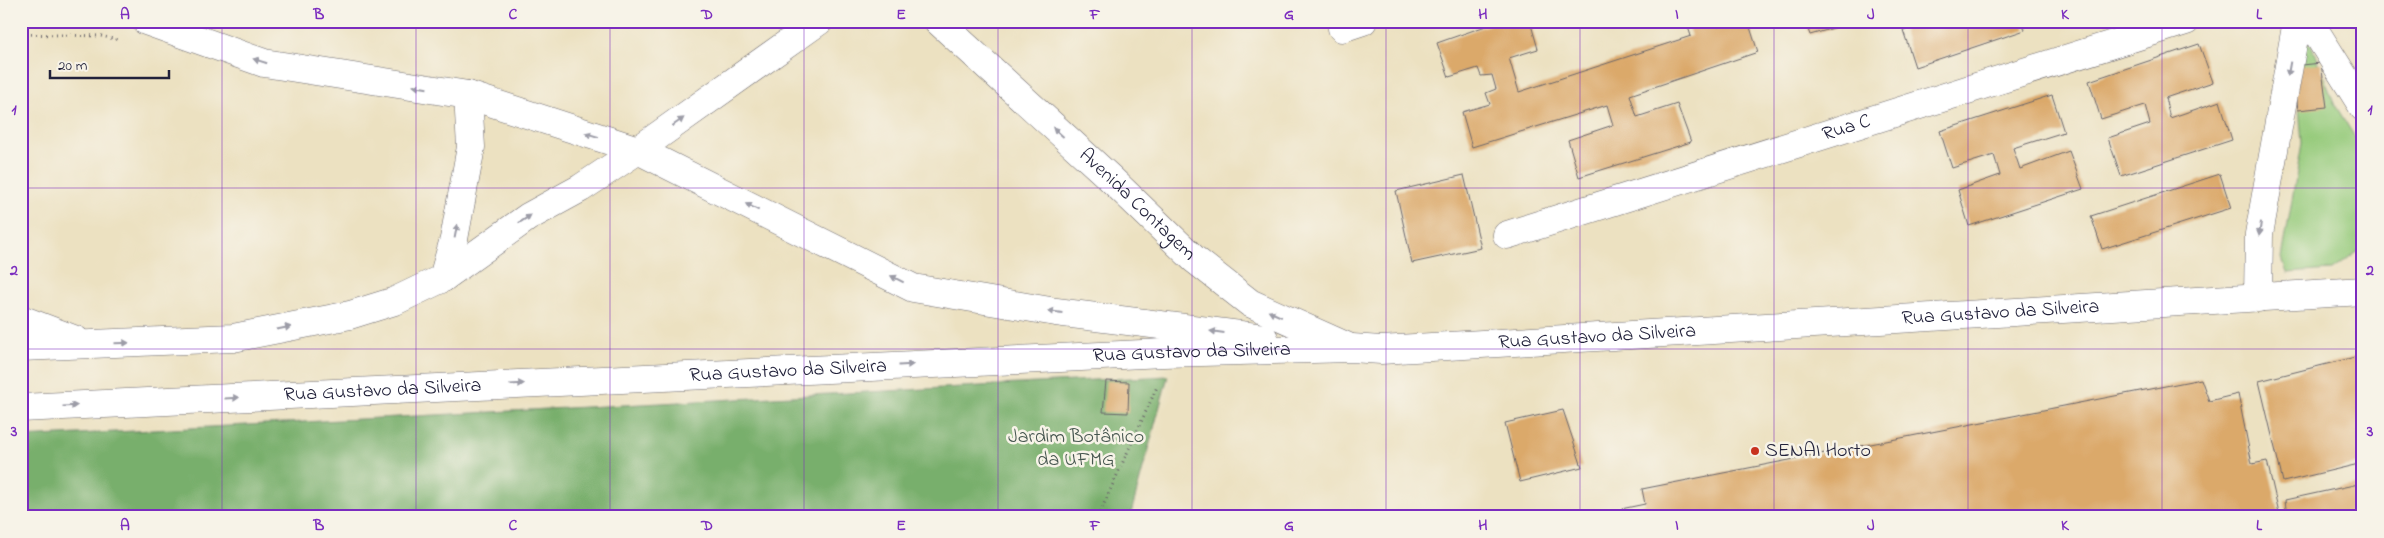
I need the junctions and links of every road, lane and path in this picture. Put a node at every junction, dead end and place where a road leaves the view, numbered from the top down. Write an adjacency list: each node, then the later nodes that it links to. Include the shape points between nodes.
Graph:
1 (146, 21): 8 (main road, one-way to 1, via 264,62)
2 (819, 21): 10 (main road, one-way to 2)
3 (938, 21): 7 (main road, Avenida Contagem)
4 (2186, 21): 11 (main road, Rua C)
5 (2297, 21): 14 (main road, one-way to 14, via 2259,234)
6 (2309, 21): 9 (main road)
7 (959, 30): 18 (main road, Avenida Contagem, one-way to 7, via 1250,303 1194,259 989,69)
8 (468, 95): 10 (main road, one-way to 8); 12 (main road, one-way to 8, via 454,240 471,147)
9 (2363, 107)
10 (638, 150): 12 (main road, one-way to 10, via 528,217 581,188); 18 (main road, one-way to 10, via 1056,312 914,288)
11 (1507, 235)
12 (443, 278): 16 (main road, one-way to 12, via 233,338 350,314 395,301)
13 (2358, 287): 14 (main road, Rua Gustavo da Silveira)
14 (2258, 298): 18 (main road, Rua Gustavo da Silveira, via 1381,350)
15 (21, 319): 16 (main road)
16 (88, 344): 17 (main road)
17 (21, 347)
18 (1352, 348): 19 (main road, Rua Gustavo da Silveira)
19 (1163, 353): 20 (main road, Rua Gustavo da Silveira, one-way to 19); 21 (path, via 1157,387)
20 (21, 408)
21 (1098, 517)

